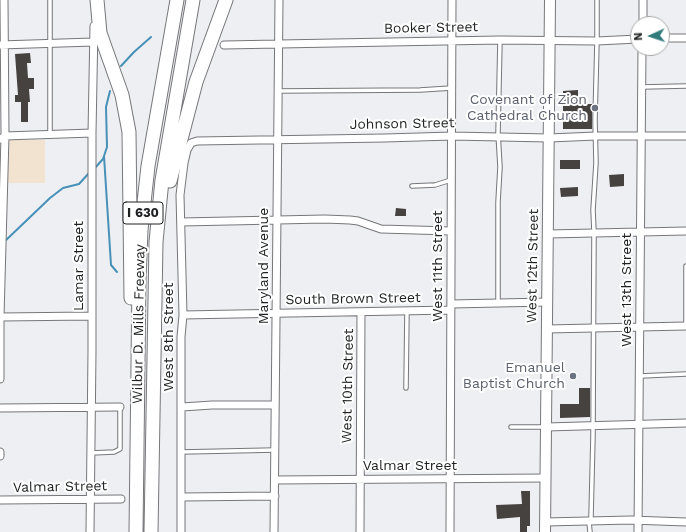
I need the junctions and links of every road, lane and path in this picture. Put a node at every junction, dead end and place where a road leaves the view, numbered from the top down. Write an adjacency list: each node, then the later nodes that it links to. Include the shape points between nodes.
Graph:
1 (4, 0): 23 (street)
2 (50, 0): 21 (lane)
3 (96, 0): 20 (street, Lamar Street); 79 (highway, via 100,33 122,95 129,132 131,330)
4 (177, 0): 79 (highway, Wilbur D. Mills Freeway / I 630, via 143,214 139,280)
5 (193, 0): 50 (highway, Wilbur D. Mills Freeway / I 630, via 162,180)
6 (226, 0): 50 (highway, via 196,82 170,180)
7 (279, 0): 22 (street, Maryland Avenue)
8 (452, 0): 17 (street, West 11th Street)
9 (550, 0): 18 (main road, West 12th Street)
10 (597, 0): 19 (lane)
11 (643, 0): 12 (street)
12 (643, 16)
13 (670, 38): 14 (street)
14 (686, 38)
15 (630, 39): 19 (street, Booker Street)
16 (500, 40): 17 (street, Booker Street); 18 (street, Booker Street); 33 (lane)
17 (452, 41): 22 (street, Booker Street); 28 (street, West 11th Street)
18 (549, 41): 19 (street, Booker Street); 38 (main road, West 12th Street)
19 (597, 41): 34 (lane)
20 (93, 42): 21 (street); 30 (street, Lamar Street)
21 (51, 44): 23 (street); 31 (lane)
22 (278, 44): 24 (street, Booker Street); 29 (street, Maryland Avenue)
23 (2, 45): 37 (street)
24 (224, 45)
25 (642, 56): 27 (street, West 13th Street)
26 (686, 86): 27 (lane)
27 (642, 87): 35 (street, West 13th Street)
28 (452, 88): 29 (lane); 32 (street, West 11th Street)
29 (278, 91): 39 (street, Maryland Avenue)
30 (92, 133): 31 (street); 59 (street, Lamar Street)
31 (50, 134): 37 (street)
32 (452, 136): 33 (street, Johnson Street); 39 (street, Johnson Street); 41 (street, West 11th Street)
33 (499, 136): 38 (street, Johnson Street); 53 (lane)
34 (596, 136): 35 (street, Johnson Street); 38 (street, Johnson Street); 47 (lane)
35 (642, 136): 36 (street, Johnson Street); 48 (street, West 13th Street)
36 (686, 136)
37 (3, 138): 60 (street)
38 (549, 138): 49 (main road, West 12th Street)
39 (278, 139): 40 (street, Johnson Street); 43 (street, Maryland Avenue)
40 (191, 143): 44 (street, West 8th Street, via 181,179)
41 (451, 180): 42 (lane, via 435,185); 45 (street, West 11th Street)
42 (412, 186)
43 (277, 220): 44 (street); 45 (street, via 350,220 381,230); 57 (street, Maryland Avenue)
44 (181, 222): 58 (street, West 8th Street)
45 (451, 231): 54 (street, West 11th Street)
46 (686, 231): 48 (street)
47 (594, 232): 48 (street); 49 (street); 62 (lane)
48 (640, 232): 63 (street, West 13th Street)
49 (548, 234): 52 (main road, West 12th Street)
50 (156, 264): 100 (highway, Wilbur D. Mills Freeway / I 630)
51 (686, 266): 61 (lane)
52 (547, 302): 53 (street, South Brown Street); 64 (main road, West 12th Street)
53 (498, 303): 54 (street, South Brown Street)
54 (451, 307): 55 (street, South Brown Street); 86 (street, West 11th Street)
55 (407, 311): 56 (street, South Brown Street); 68 (lane)
56 (361, 312): 57 (street, South Brown Street); 88 (street, West 10th Street)
57 (276, 313): 58 (street, South Brown Street); 69 (street, Maryland Avenue)
58 (183, 315): 71 (street, West 8th Street)
59 (91, 316): 60 (street); 73 (street, Lamar Street)
60 (0, 317): 67 (street)
61 (686, 326): 63 (street)
62 (594, 328): 63 (street); 64 (street); 75 (lane)
63 (640, 328): 66 (street, West 13th Street)
64 (547, 329): 78 (main road, West 12th Street)
65 (686, 374): 66 (lane)
66 (640, 376): 76 (street, West 13th Street)
67 (0, 379)
68 (406, 388)
69 (276, 405): 71 (street); 80 (street, Maryland Avenue)
70 (120, 407): 73 (street); 83 (lane, via 120,449 114,452)
71 (182, 407): 82 (street, West 8th Street)
72 (0, 408): 73 (street)
73 (92, 408): 83 (street, Lamar Street)
74 (686, 423): 76 (street)
75 (593, 425): 76 (street); 78 (street); 95 (lane)
76 (639, 425): 94 (street, West 13th Street)
77 (511, 427): 78 (lane)
78 (546, 427): 85 (main road, West 12th Street)
79 (137, 430): 99 (highway, Wilbur D. Mills Freeway / I 630)
80 (275, 450): 82 (lane); 87 (street, Maryland Avenue)
81 (0, 452): 84 (street)
82 (181, 452): 90 (street, West 8th Street)
83 (91, 453): 91 (street, Lamar Street)
84 (0, 456)
85 (545, 478): 86 (street, Valmar Street); 97 (main road, West 12th Street)
86 (450, 479): 88 (street, Valmar Street); 104 (street, West 11th Street)
87 (275, 480): 88 (street, Valmar Street); 89 (street, Maryland Avenue)
88 (360, 480): 103 (street, West 10th Street)
89 (275, 496): 90 (street); 102 (street, Maryland Avenue)
90 (182, 497): 101 (street, West 8th Street)
91 (90, 499): 92 (street, Valmar Street); 93 (street, Valmar Street); 98 (street, Lamar Street)
92 (121, 499)
93 (0, 500)
94 (638, 520): 95 (street); 96 (street); 106 (street, West 13th Street)
95 (589, 522): 97 (street); 105 (lane)
96 (686, 522)
97 (545, 527)
98 (90, 532)
99 (136, 532)
100 (152, 532)
101 (181, 532)
102 (274, 532)
103 (360, 532)
104 (450, 532)
105 (590, 532)
106 (638, 532)

